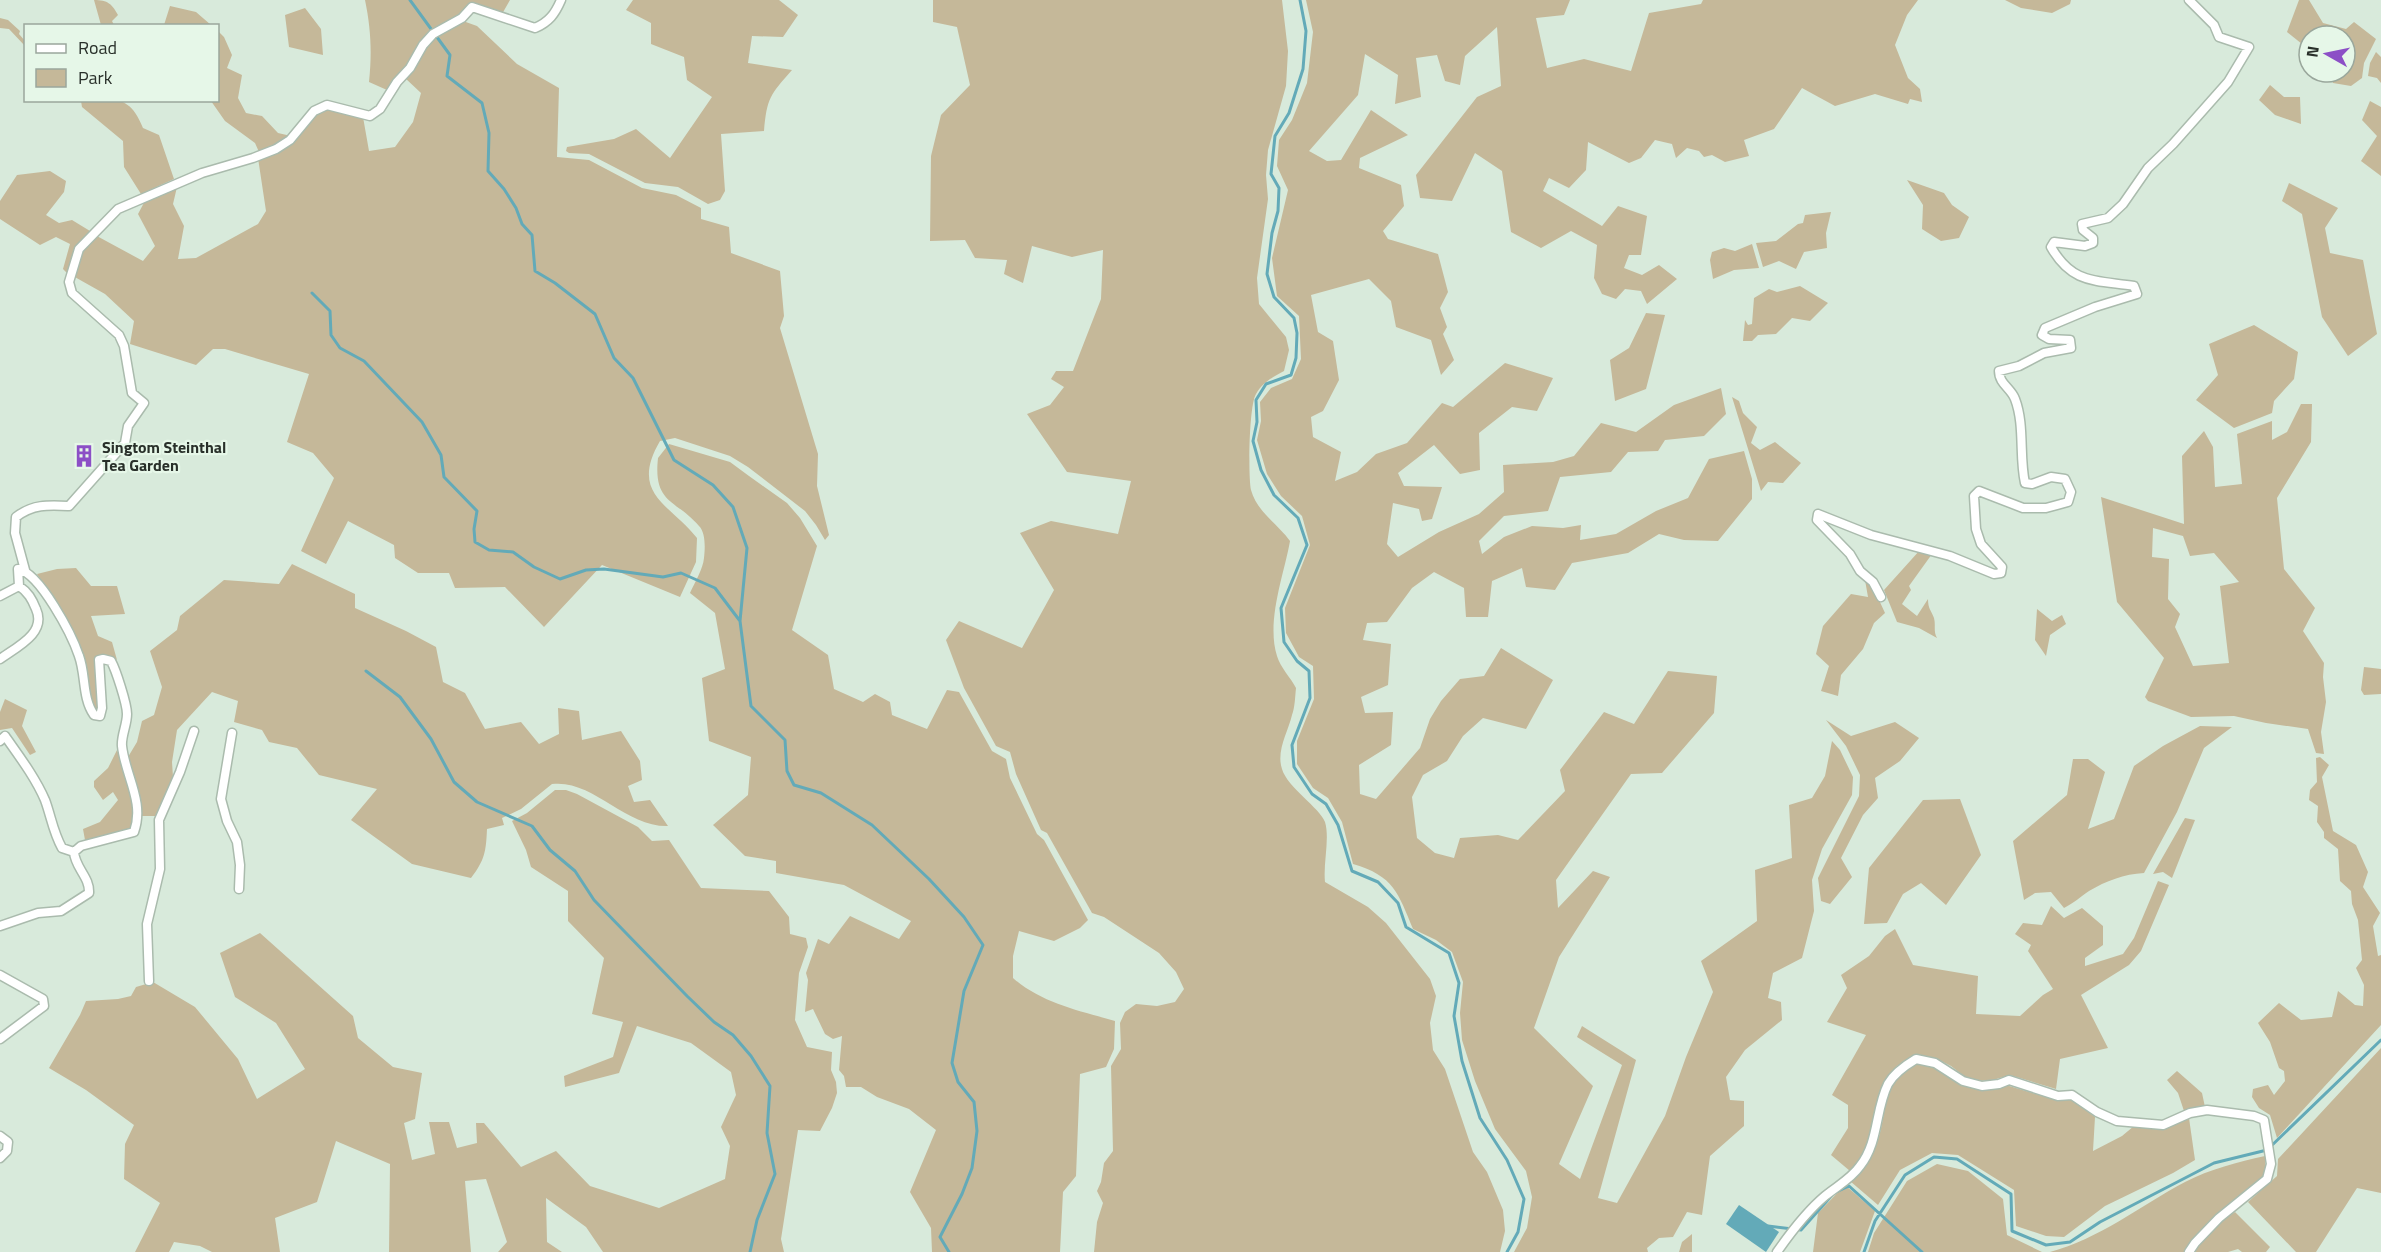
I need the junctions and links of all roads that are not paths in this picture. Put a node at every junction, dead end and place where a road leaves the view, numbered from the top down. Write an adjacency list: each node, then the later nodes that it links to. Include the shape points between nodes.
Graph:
1 (561, 0): 3 (street, via 556,13 535,28 472,7 462,18 433,34 380,109 370,116 327,105 314,111 290,140 276,148 202,172 118,209 92,234 79,249 69,282 72,293 119,335 132,393 144,403 128,426 125,443 69,506 41,505 16,517 15,533)
2 (2189, 0): 6 (street, via 2214,25 2218,37 2249,47 2228,82 2148,168 2123,204 2108,218 2082,224 2093,243 2085,246 2054,242 2051,247 2060,262 2077,276 2133,286 2137,294 2045,328 2042,335 2070,340 2071,348 2044,353 2000,372 2015,398 2025,483 2051,477 2065,479 2071,492 2068,502 2046,508 2023,508 1979,491 1974,496 1976,529 1981,544 2002,567 2001,573 1994,574 1818,514 1817,520 1851,554)
3 (25, 570): 4 (street, via 18,569); 11 (street, via 51,602 75,647 88,707 100,716 98,670 103,658 111,661 116,670 127,713 122,744 135,789 138,821 134,832 81,846)
4 (19, 586): 5 (street); 7 (street, via 34,603 38,627)
5 (0, 596)
6 (1881, 597)
7 (0, 659)
8 (194, 731): 15 (street, via 159,820 159,869 147,924)
9 (232, 733): 12 (street, via 221,799 237,842)
10 (0, 741): 11 (street, via 5,736 32,777 62,848)
11 (74, 852): 13 (street, via 89,893 61,911 38,913)
12 (239, 889)
13 (0, 926)
14 (0, 975): 16 (street, via 43,999 44,1006)
15 (149, 981)
16 (0, 1040)
17 (0, 1136): 18 (street, via 8,1142 7,1151)
18 (0, 1158)
19 (1777, 1252): 20 (street, via 1817,1203 1861,1166 1874,1142 1889,1083 1916,1059 1935,1063 1963,1081 1982,1086 2009,1080 2058,1096 2072,1095 2117,1121 2163,1125 2207,1110 2264,1120 2271,1164 2267,1179 2219,1218)
20 (2189, 1252)

